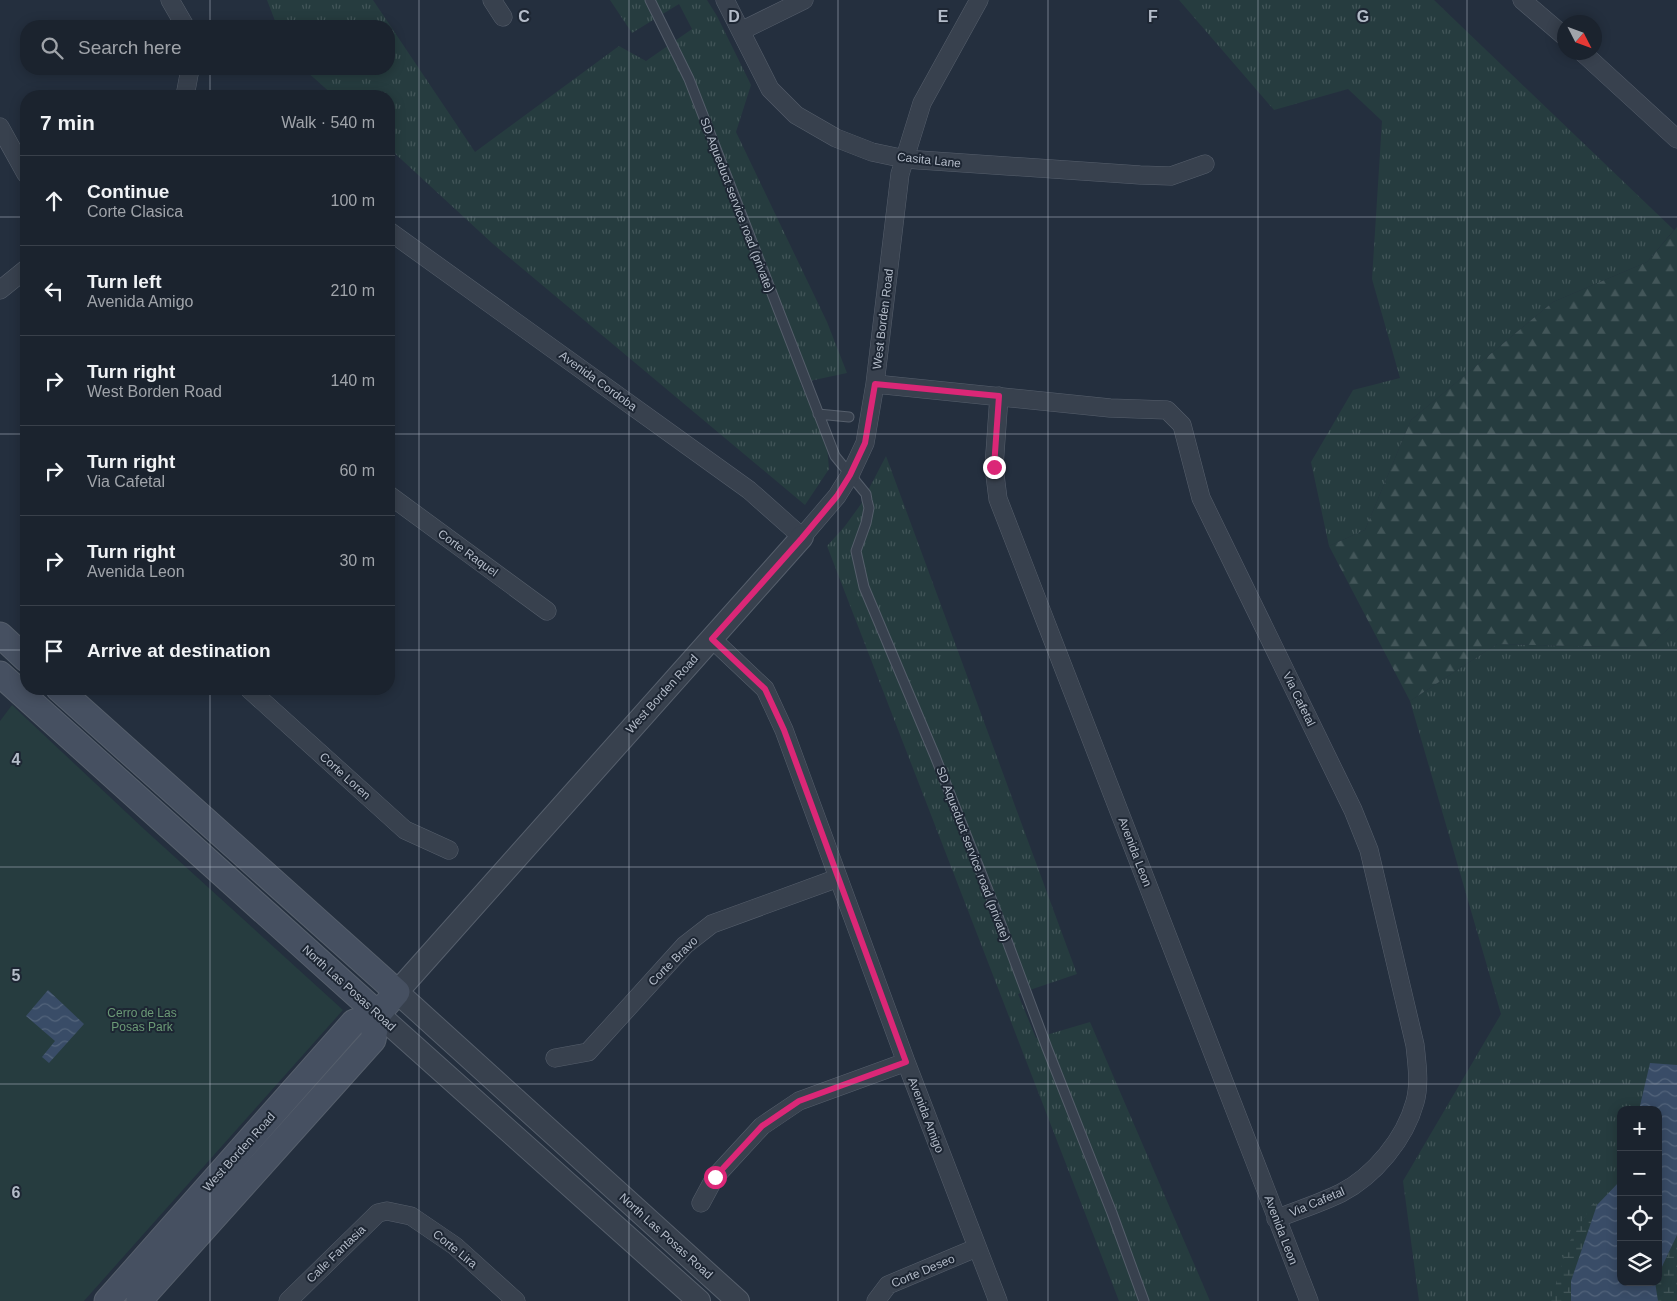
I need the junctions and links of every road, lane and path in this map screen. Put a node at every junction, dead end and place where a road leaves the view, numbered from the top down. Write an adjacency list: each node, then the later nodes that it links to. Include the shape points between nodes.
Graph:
1 (170, 0): 9 (street)
2 (492, 0): 8 (street)
3 (650, 0): 25 (lane, SD Aqueduct service road (private), via 688,80)
4 (725, 0): 11 (street, Casita Lane)
5 (804, 0): 11 (street)
6 (979, 0): 17 (street, West Borden Road, via 922,103)
7 (1522, 0): 10 (street)
8 (503, 17)
9 (182, 20)
10 (1557, 30)
11 (741, 31): 17 (street, Casita Lane, via 770,89 796,115 836,138 872,152)
12 (1591, 60): 16 (street)
13 (189, 75): 14 (street)
14 (186, 90)
15 (0, 127): 18 (street)
16 (1677, 139)
17 (905, 159): 19 (street, Casita Lane, via 1171,176); 23 (street, West Borden Road, via 900,174)
18 (20, 163)
19 (1205, 164)
20 (395, 235): 29 (street, Avenida Cordoba, via 749,490)
21 (20, 274): 22 (street)
22 (0, 290)
23 (875, 384): 24 (street, Via Cafetal); 27 (street, West Borden Road, via 865,443)
24 (999, 396): 47 (street, Avenida Leon, via 994,467 998,499); 47 (street, Via Cafetal, via 1110,408 1167,410 1182,425 1201,498 1353,810 1369,850 1415,1045 1418,1073 1415,1102 1398,1141 1365,1178 1341,1193)
25 (818, 414): 26 (lane); 27 (lane, SD Aqueduct service road (private), via 834,456)
26 (849, 417)
27 (850, 475): 29 (street, West Borden Road); 57 (lane, SD Aqueduct service road (private), via 866,494 868,508 856,551 864,587 982,875)
28 (395, 499): 30 (street, Corte Raquel)
29 (802, 538): 32 (street, West Borden Road)
30 (547, 611)
31 (0, 635): 33 (main road)
32 (712, 639): 40 (street, Avenida Amigo, via 765,689 784,730); 41 (street, West Borden Road)
33 (20, 653)
34 (0, 674): 35 (main road, North Las Posas Road)
35 (20, 692)
36 (23, 695): 42 (main road, North Las Posas Road)
37 (66, 695): 41 (main road, North Las Posas Road)
38 (256, 695): 39 (street, Corte Loren, via 405,830)
39 (450, 850)
40 (838, 878): 43 (street, Corte Bravo, via 712,924 685,945 588,1052); 44 (street, Avenida Amigo)
41 (397, 992): 42 (main road, West Borden Road); 54 (street, North Las Posas Road)
42 (378, 1014): 49 (main road, West Borden Road, via 354,1022); 50 (main road, West Borden Road, via 372,1040); 53 (street, North Las Posas Road)
43 (555, 1058)
44 (906, 1062): 45 (street, via 799,1101 762,1126 715,1177); 48 (street, Avenida Amigo)
45 (701, 1203)
46 (387, 1211): 51 (street, Calle Fantasia, via 378,1213); 52 (street, Corte Lira, via 411,1216 455,1246)
47 (1276, 1219): 58 (street, Avenida Leon)
48 (976, 1248): 55 (street, Corte Deseo, via 888,1285); 56 (street, Avenida Amigo)
49 (106, 1301)
50 (139, 1301)
51 (288, 1301)
52 (516, 1301)
53 (699, 1301)
54 (738, 1301)
55 (876, 1301)
56 (998, 1301)
57 (1144, 1301)
58 (1309, 1301)

